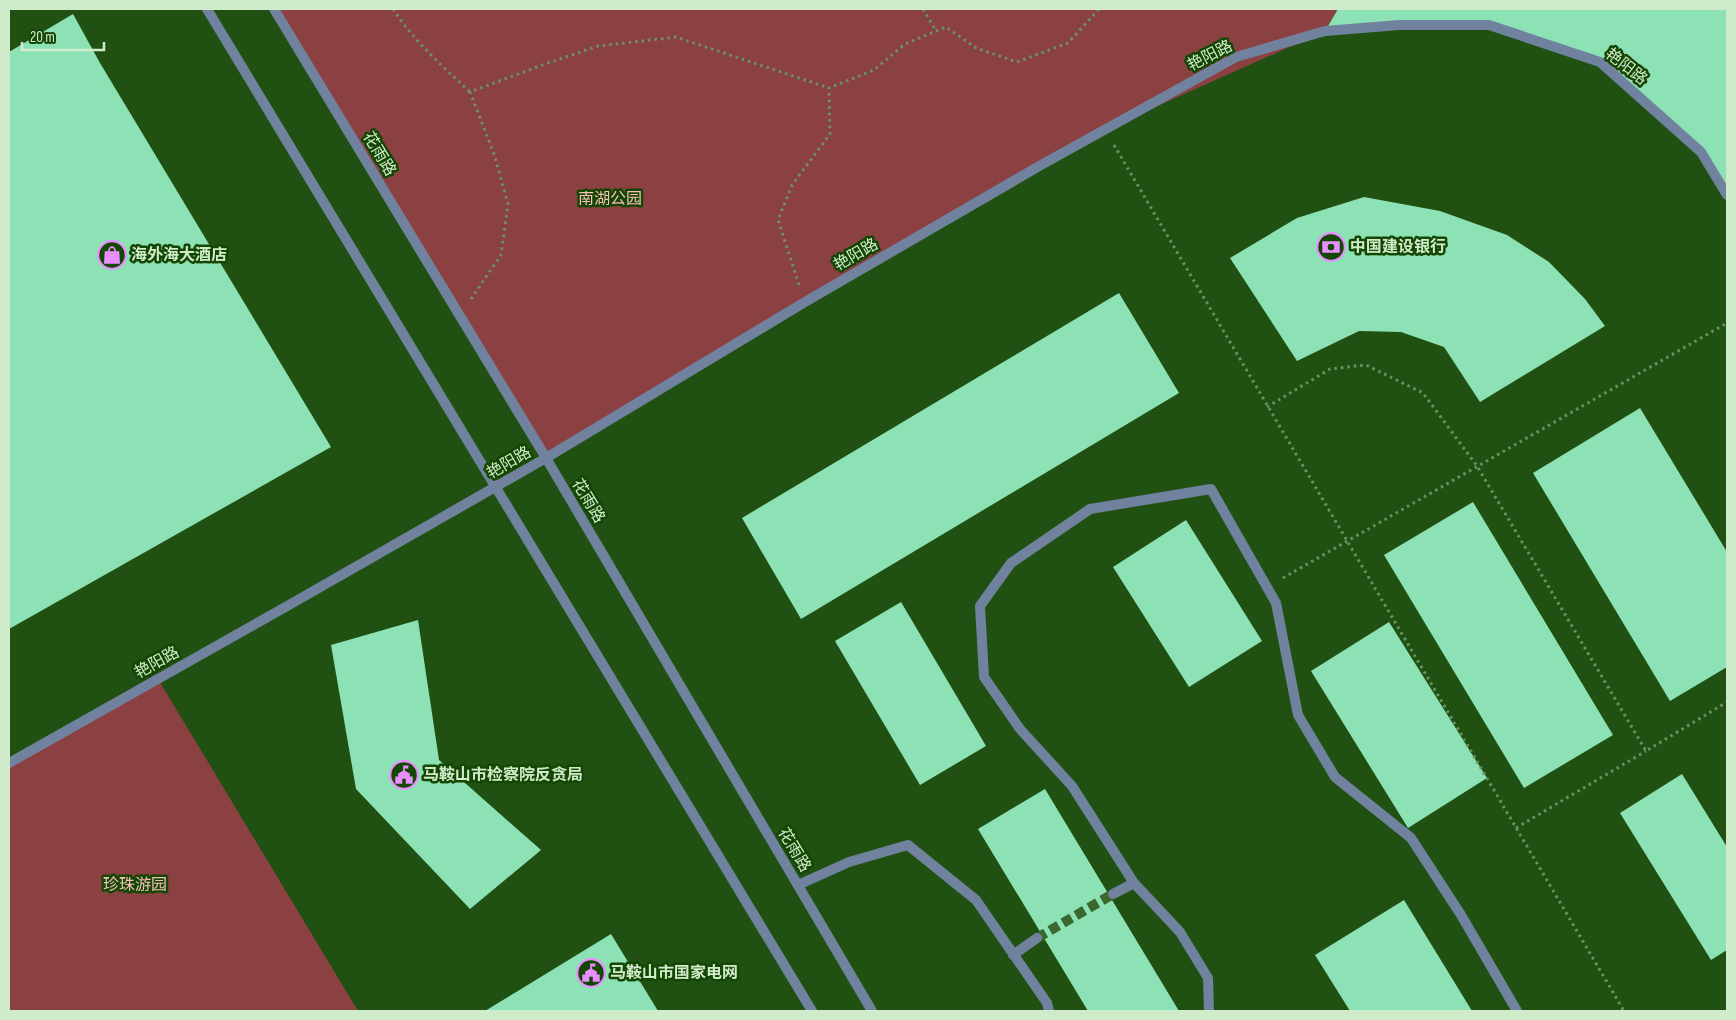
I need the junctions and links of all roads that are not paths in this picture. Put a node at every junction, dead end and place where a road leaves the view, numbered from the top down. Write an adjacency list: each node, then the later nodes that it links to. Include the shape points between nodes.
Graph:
1 (207, 9): 5 (street)
2 (274, 9): 4 (street, 花雨路)
3 (1727, 195): 4 (street, 艳阳路, via 1701,152 1600,62 1489,25 1399,25 1324,31 1236,57 805,302)
4 (546, 458): 5 (street, 艳阳路); 8 (street, 花雨路)
5 (496, 487): 6 (street, 艳阳路); 12 (street)
6 (9, 763)
7 (1134, 883): 9 (street); 15 (street, via 1180,932 1208,978); 16 (street, via 1072,786 1020,729 984,677 980,606 1011,563 1090,509 1211,489 1276,603 1298,715 1335,777 1411,838)
8 (798, 885): 11 (street, via 849,862 908,845 976,900); 13 (street, 花雨路)
9 (1113, 894)
10 (1037, 938): 11 (street)
11 (1013, 955): 14 (street, via 1047,1003)
12 (812, 1011)
13 (872, 1011)
14 (1049, 1011)
15 (1209, 1011)
16 (1517, 1011)

